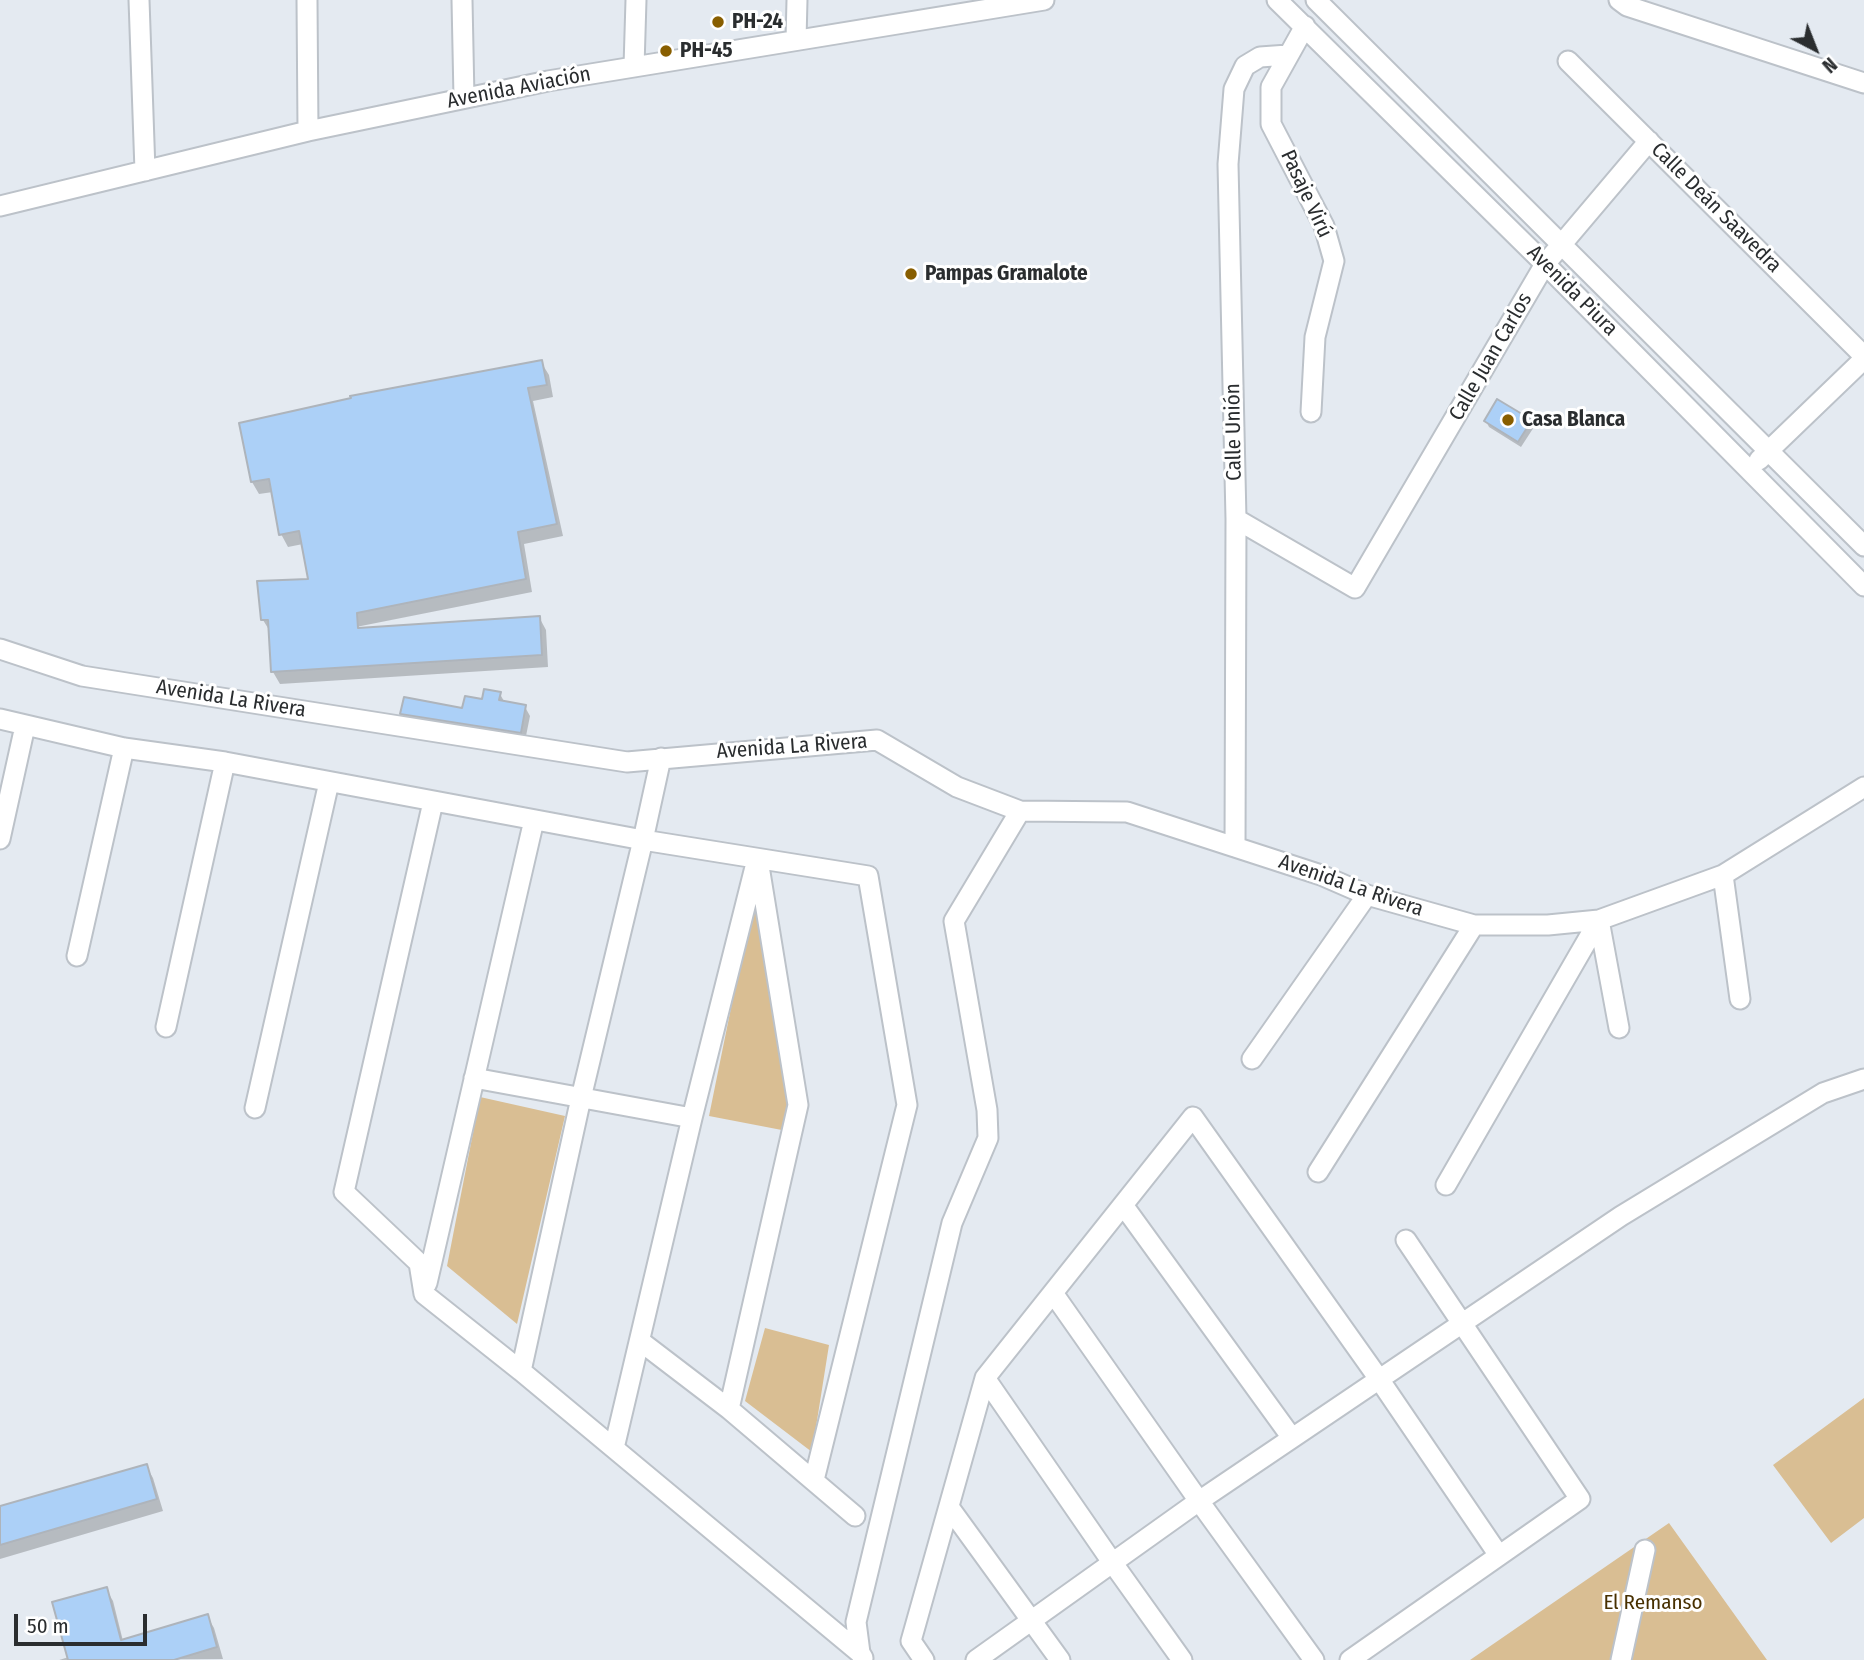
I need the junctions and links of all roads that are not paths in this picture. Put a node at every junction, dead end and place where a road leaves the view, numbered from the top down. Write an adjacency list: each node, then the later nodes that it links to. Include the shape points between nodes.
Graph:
1 (139, 0): 19 (street)
2 (307, 0): 17 (street)
3 (462, 0): 16 (street)
4 (636, 0): 14 (street)
5 (797, 0): 11 (street)
6 (1044, 0): 11 (street, Avenida Aviación)
7 (1277, 0): 10 (street, Avenida Piura)
8 (1316, 0): 21 (street, Avenida Piura)
9 (1619, 0): 15 (street)
10 (1305, 26): 12 (street, Pasaje Virú); 22 (street, Avenida Piura)
11 (796, 40): 14 (street, Avenida Aviación)
12 (1288, 55): 24 (street, Pasaje Virú, via 1271,87 1271,124 1324,226 1334,261 1315,337); 27 (street, Calle Unión, via 1260,57 1245,66 1234,89 1228,164)
13 (1568, 61): 18 (street, Calle Deán Saavedra)
14 (634, 67): 16 (street, Avenida Aviación)
15 (1864, 83)
16 (464, 98): 17 (street, Avenida Aviación)
17 (308, 131): 19 (street, Avenida Aviación)
18 (1648, 141): 21 (street, Calle Juan Carlos); 23 (street, Calle Deán Saavedra)
19 (145, 171): 20 (street, Avenida Aviación)
20 (0, 206)
21 (1561, 245): 22 (street, Calle Juan Carlos); 25 (street, Avenida Piura)
22 (1545, 264): 26 (street, Avenida Piura); 27 (street, Calle Juan Carlos, via 1355,588)
23 (1864, 357): 25 (street)
24 (1311, 412)
25 (1767, 452): 26 (street); 28 (street, Avenida Piura)
26 (1749, 469): 29 (street, Avenida Piura)
27 (1236, 519): 43 (street, Calle Unión)
28 (1864, 546)
29 (1864, 586)
30 (0, 649): 34 (street, Avenida La Rivera, via 82,676 627,762)
31 (0, 719): 32 (street)
32 (26, 726): 33 (street); 41 (street)
33 (124, 748): 35 (street); 49 (street)
34 (661, 758): 39 (street, Avenida La Rivera, via 877,740 957,787); 42 (street)
35 (225, 762): 36 (street); 51 (street)
36 (329, 782): 38 (street); 57 (street)
37 (1864, 787): 45 (street, Avenida La Rivera)
38 (433, 802): 40 (street); 64 (street, via 344,1192 419,1263)
39 (1020, 811): 43 (street, Avenida La Rivera, via 1127,812); 81 (street, via 954,921 988,1138 952,1223 856,1622)
40 (534, 820): 42 (street); 54 (street)
41 (0, 839)
42 (643, 840): 44 (street); 56 (street)
43 (1234, 847): 46 (street, Avenida La Rivera)
44 (757, 859): 58 (street); 70 (street, via 798,1105); 73 (street, via 868,876 907,1105)
45 (1723, 875): 47 (street, Avenida La Rivera); 50 (street)
46 (1367, 895): 48 (street, Avenida La Rivera); 53 (street)
47 (1599, 920): 48 (street, Avenida La Rivera); 52 (street); 60 (street)
48 (1475, 925): 59 (street)
49 (78, 956)
50 (1740, 999)
51 (166, 1027)
52 (1619, 1028)
53 (1252, 1059)
54 (474, 1078): 56 (street); 64 (street)
55 (1864, 1079): 65 (street, via 1823,1093 1621,1216)
56 (581, 1098): 58 (street); 67 (street)
57 (255, 1108)
58 (692, 1118): 66 (street)
59 (1318, 1172)
60 (1447, 1185)
61 (1123, 1205): 63 (street); 69 (street, via 1194,1117); 71 (street)
62 (1406, 1240): 65 (street)
63 (1053, 1293): 68 (street); 74 (street)
64 (424, 1294): 67 (street)
65 (1461, 1322): 69 (street); 78 (street, via 1580,1499)
66 (640, 1341): 70 (street); 72 (street)
67 (521, 1371): 72 (street)
68 (985, 1378): 75 (street); 79 (street)
69 (1379, 1379): 71 (street); 78 (street)
70 (729, 1409): 73 (street)
71 (1292, 1438): 74 (street)
72 (614, 1448): 81 (street)
73 (814, 1480): 76 (street)
74 (1199, 1501): 79 (street); 86 (street)
75 (949, 1507): 80 (street); 82 (street, via 911,1641)
76 (855, 1516)
77 (1644, 1550): 88 (street)
78 (1498, 1555): 87 (street)
79 (1112, 1562): 80 (street); 85 (street)
80 (1031, 1619): 83 (street); 84 (street)
81 (862, 1657)
82 (923, 1660)
83 (976, 1660)
84 (1060, 1660)
85 (1182, 1660)
86 (1314, 1660)
87 (1350, 1660)
88 (1621, 1660)

